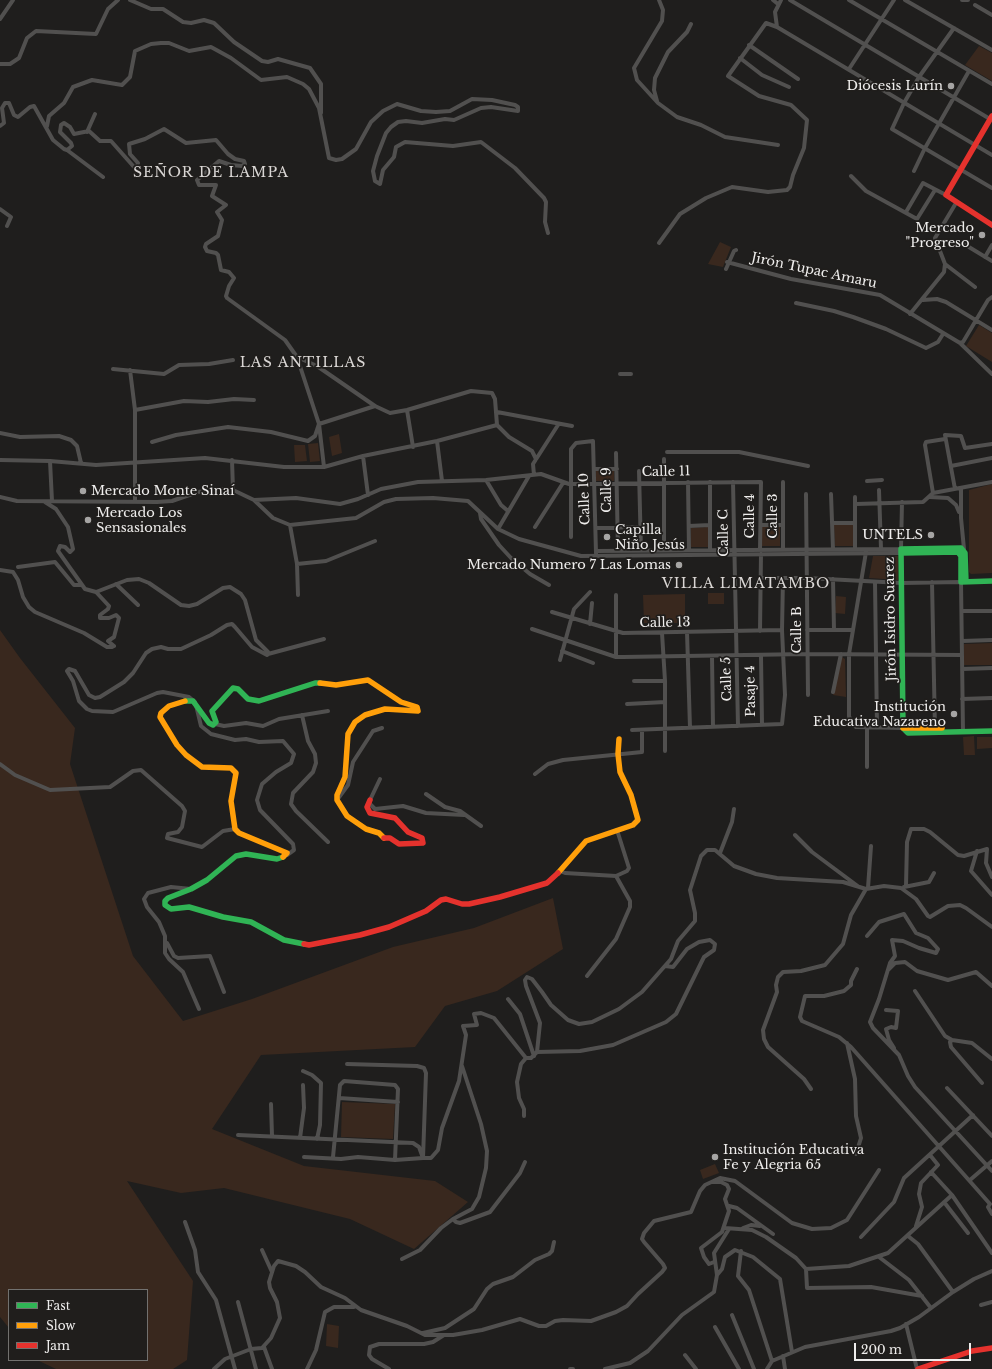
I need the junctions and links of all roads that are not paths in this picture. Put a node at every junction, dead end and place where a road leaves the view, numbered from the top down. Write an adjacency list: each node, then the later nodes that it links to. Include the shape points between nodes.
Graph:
1 (13, 0): 13 (street)
2 (118, 0): 23 (street, via 108,8 96,34 36,31 27,38 19,58 10,64)
3 (130, 0): 34 (street, via 151,10 163,9 183,22 214,22 234,42 262,61 278,59 310,68 321,84)
4 (658, 0): 31 (street, via 663,10 661,26 634,71 637,80)
5 (773, 0): 10 (street)
6 (790, 0): 18 (street)
7 (849, 0): 14 (street)
8 (894, 0): 14 (street)
9 (905, 0): 17 (street)
10 (780, 2): 16 (street, via 775,12)
11 (975, 5): 12 (street)
12 (992, 15)
13 (0, 19)
14 (881, 19): 18 (street); 21 (street)
15 (691, 24): 31 (street, via 688,32 668,52 655,78 654,90)
16 (776, 27): 19 (street, via 766,23); 24 (street)
17 (954, 28): 20 (street); 21 (street)
18 (864, 44): 24 (street); 26 (street)
19 (749, 45): 22 (street); 27 (street)
20 (992, 50)
21 (936, 52): 25 (street); 26 (street)
22 (740, 58): 29 (street, via 762,75); 58 (street, via 729,77 759,96 791,105 807,120 803,153 790,187 787,190 768,192 732,188 706,198 680,214)
23 (0, 64)
24 (849, 70): 32 (street)
25 (969, 71): 28 (street); 30 (street)
26 (919, 77): 30 (street); 32 (street)
27 (798, 79)
28 (992, 84)
29 (789, 87)
30 (954, 97): 35 (street); 36 (street)
31 (658, 103): 41 (street, via 677,117 725,136)
32 (904, 103): 36 (street); 42 (street, via 892,129)
33 (95, 114): 39 (street)
34 (321, 115): 38 (street, via 312,93 301,82 287,77 261,80 231,58 211,48 189,52 169,43 161,43 150,44 135,51 130,77 122,85 92,80 73,87 64,103 49,116); 57 (street, via 329,158 336,160 342,159 356,149 371,122 383,111 397,104 436,112 450,111 472,99 480,98 515,105 518,111 491,107 472,111 454,120 398,122 386,133 374,171 375,181 380,184 383,170 394,156 396,147 404,142 453,146 481,142 515,168 544,198)
35 (991, 118): 40 (street)
36 (939, 123): 40 (street); 42 (street)
37 (0, 126): 38 (street, via 4,123 2,108 8,102 17,117 30,106 34,106)
38 (47, 126): 43 (street, via 53,140)
39 (86, 132): 43 (street, via 74,134 67,124 61,125 60,132 71,143 71,149); 76 (street, via 92,132 100,141 111,141 134,168 138,163 130,154 129,144 146,139 164,129 186,143 216,140 235,159 244,161 245,164 242,166 217,162 197,180 199,185 216,185 212,196 226,205 217,212 222,224 218,236 206,244 207,251 218,255 221,270 229,272 234,278 229,286 227,298 285,340)
40 (975, 144): 44 (street); 45 (street)
41 (778, 145)
42 (925, 148): 45 (street); 46 (street)
43 (67, 150): 48 (street)
44 (992, 155)
45 (960, 169): 49 (street); 51 (street)
46 (914, 171)
47 (851, 176): 54 (street, via 866,191)
48 (103, 178)
49 (992, 188)
50 (935, 190): 51 (street); 54 (street, via 918,218); 54 (street, via 922,184)
51 (946, 195): 52 (street)
52 (956, 203): 55 (street); 65 (street, via 935,241)
53 (0, 209): 56 (street, via 11,217)
54 (906, 212)
55 (992, 225)
56 (7, 226)
57 (548, 233)
58 (659, 243)
59 (964, 244): 62 (street)
60 (992, 244): 62 (street)
61 (736, 250): 64 (street)
62 (985, 257): 63 (street)
63 (992, 261)
64 (727, 262): 66 (street); 71 (street, Jirón Tupac Amaru, via 792,279 875,294)
65 (945, 264): 67 (street); 69 (street, via 944,272)
66 (726, 269)
67 (975, 287)
68 (991, 297): 72 (street)
69 (923, 300): 71 (street, via 918,302); 72 (street, via 937,299 946,302)
70 (796, 303): 74 (street, via 853,317 926,348 938,342)
71 (910, 314): 74 (street, Jirón Tupac Amaru)
72 (976, 320): 73 (street); 75 (street)
73 (992, 330)
74 (942, 334): 75 (street, Jirón Tupac Amaru)
75 (960, 343): 82 (street, Jirón Tupac Amaru)
76 (297, 357): 84 (street, via 318,366); 88 (street)
77 (233, 360): 79 (street, via 180,365 164,374)
78 (113, 369): 79 (street)
79 (130, 370): 85 (street)
80 (620, 374): 81 (street)
81 (631, 374)
82 (992, 374)
83 (254, 400): 85 (street, via 184,401)
84 (375, 406): 86 (street, via 390,413); 88 (street)
85 (135, 410): 108 (street)
86 (407, 410): 87 (street, via 471,390 492,393); 97 (street)
87 (497, 412): 89 (street); 90 (street)
88 (319, 424): 94 (street, via 315,436 308,441 271,432 228,427 176,435); 111 (street)
89 (497, 425): 95 (street); 102 (street, via 509,437 532,451)
90 (558, 425): 91 (street); 102 (street)
91 (572, 426)
92 (0, 433): 107 (street, via 20,437 59,436 71,440 77,446)
93 (945, 439): 96 (street, via 946,434 961,436 967,448); 110 (street); 139 (street, via 926,442 924,445)
94 (152, 442)
95 (437, 442): 97 (street); 118 (street)
96 (992, 444)
97 (412, 447): 100 (street)
98 (668, 452): 109 (street, via 739,452)
99 (616, 453): 113 (street, Calle 9)
100 (363, 456): 111 (street); 138 (street)
101 (992, 458): 110 (street)
102 (536, 459): 115 (street)
103 (664, 459): 122 (street)
104 (0, 460): 106 (street)
105 (232, 460): 108 (street, via 180,459); 111 (street, via 284,467); 134 (street)
106 (50, 461): 107 (street); 144 (street)
107 (81, 463): 108 (street)
108 (134, 464): 145 (street)
109 (808, 466)
110 (951, 466): 133 (street)
111 (324, 467)
112 (594, 469): 113 (street); 130 (street, Calle 10, via 593,441 576,443 572,449); 131 (street, Calle 10)
113 (617, 469): 120 (street, Calle 9)
114 (639, 471): 121 (street)
115 (532, 476): 116 (street, Calle 11); 129 (street, Calle 11, via 541,474); 149 (street)
116 (486, 480): 118 (street, Calle 11); 149 (street)
117 (882, 480): 119 (street)
118 (442, 481): 138 (street, Calle 11, via 381,489)
119 (867, 481)
120 (617, 482): 121 (street, Calle 11); 131 (street, Calle 11); 160 (street, Calle 9)
121 (640, 482): 122 (street, Calle 11); 162 (street)
122 (664, 482): 123 (street, Calle 11); 174 (street)
123 (688, 482): 124 (street, Calle 11); 158 (street)
124 (710, 482): 125 (street, Calle 11); 154 (street)
125 (733, 482): 126 (street, Calle 11); 179 (street, Calle C)
126 (760, 482): 155 (street, Calle 4)
127 (783, 482): 156 (street, Calle 3)
128 (992, 482): 132 (street)
129 (563, 483): 130 (street, Calle 11); 159 (street)
130 (572, 484): 131 (street, Calle 11); 164 (street)
131 (594, 484): 161 (street, Calle 10)
132 (961, 488): 133 (street); 151 (street)
133 (955, 489): 139 (street)
134 (233, 490): 142 (street); 145 (street, via 208,490 172,501)
135 (879, 490): 147 (street)
136 (806, 494): 175 (street, Calle B)
137 (831, 494): 152 (street)
138 (368, 495): 142 (street, Calle 11, via 340,504 296,498)
139 (932, 495): 146 (street, via 923,502); 151 (street, via 943,496 953,501)
140 (0, 497): 143 (street, via 17,501)
141 (855, 497): 148 (street)
142 (254, 500): 157 (street, via 273,518)
143 (43, 501): 144 (street); 197 (street, via 56,509 68,527 74,549 70,552 60,546 58,551)
144 (52, 501): 145 (street)
145 (135, 501)
146 (902, 502): 147 (street); 177 (street, Jirón Isidro Suarez)
147 (881, 503): 148 (street); 168 (street)
148 (856, 504): 153 (street)
149 (508, 511): 163 (street)
150 (480, 513): 157 (street, via 471,502 455,499 396,499 384,502 356,518); 163 (street); 196 (street, via 481,519 511,558 530,574)
151 (961, 518): 178 (street)
152 (832, 523): 153 (street); 166 (street)
153 (855, 523): 167 (street)
154 (710, 525): 158 (street); 170 (street)
155 (761, 525): 156 (street); 180 (street, Calle 4)
156 (783, 525): 171 (street, Calle 3)
157 (290, 526): 182 (street)
158 (689, 526): 169 (street)
159 (535, 527)
160 (618, 527): 161 (street); 162 (street); 172 (street, Calle 9)
161 (596, 528): 181 (street, Calle 10)
162 (641, 528): 173 (street)
163 (498, 529): 181 (street, via 519,539 576,556)
164 (571, 537)
165 (375, 541): 182 (street, via 326,560)
166 (833, 549): 167 (street); 175 (street)
167 (855, 549): 176 (street)
168 (881, 549): 176 (street); 177 (street)
169 (689, 550): 170 (street); 174 (street)
170 (710, 550): 179 (street)
171 (783, 550): 175 (street); 180 (street)
172 (618, 551): 173 (street); 181 (street)
173 (642, 551): 174 (street)
174 (664, 551)
175 (807, 551): 176 (street); 180 (street); 187 (street, Calle B)
176 (866, 551): 177 (street); 189 (street)
177 (901, 551): 178 (street, via 961,548); 194 (street, Jirón Isidro Suarez)
178 (962, 551): 193 (street)
179 (734, 552): 180 (street); 181 (street); 214 (street, Calle C)
180 (760, 552): 185 (street, Calle 4)
181 (596, 553)
182 (297, 564): 200 (street)
183 (18, 567): 197 (street, via 55,562 74,585)
184 (0, 570): 198 (street, via 13,572 23,597 35,612 84,632 103,645 112,647 114,646 108,640 114,637 119,618 116,615 100,618 109,606)
185 (760, 578): 186 (street); 215 (street, Calle 4)
186 (783, 578): 187 (street); 210 (street)
187 (807, 578): 188 (street); 211 (street, Calle B)
188 (833, 579): 189 (street); 212 (street)
189 (862, 580): 191 (street); 213 (street)
190 (992, 580): 193 (street)
191 (875, 582): 194 (street); 229 (street)
192 (932, 582): 193 (street); 194 (street); 231 (street)
193 (963, 582): 204 (street)
194 (902, 583): 230 (street, Jirón Isidro Suarez)
195 (116, 584): 198 (street); 203 (street); 224 (street, via 139,579 181,604 189,606 223,588 230,587 243,597 256,640)
196 (549, 584)
197 (81, 585): 198 (street)
198 (96, 592)
199 (590, 592): 207 (street, via 577,604)
200 (298, 595)
201 (616, 595): 216 (street)
202 (592, 603): 208 (street)
203 (138, 605)
204 (962, 611): 205 (street); 222 (street)
205 (992, 611)
206 (552, 612): 207 (street, Calle 13)
207 (570, 617): 208 (street, Calle 13); 220 (street)
208 (590, 624): 216 (street, Calle 13)
209 (532, 629): 220 (street)
210 (782, 630): 215 (street, Calle 13); 228 (street)
211 (807, 630): 212 (street); 225 (street, Calle B)
212 (834, 630): 213 (street)
213 (853, 630): 227 (street)
214 (735, 631): 215 (street, Calle 13); 217 (street, Calle 13); 236 (street, Calle 5)
215 (760, 631)
216 (618, 632): 218 (street, Calle 13); 238 (street)
217 (687, 632): 218 (street, Calle 13); 234 (street)
218 (662, 633): 233 (street)
219 (324, 639): 224 (street)
220 (564, 639): 223 (street); 238 (street)
221 (992, 640): 222 (street)
222 (962, 641): 232 (street)
223 (562, 651): 239 (street); 240 (street)
224 (268, 654): 250 (street, via 265,656 257,651 232,624 181,649 152,648 124,682 98,698 87,694 75,671 69,669 67,672 73,681 79,701 92,711 113,712 163,692 192,698)
225 (808, 654): 226 (street); 228 (street); 246 (street, Calle B)
226 (841, 654): 227 (street); 245 (street)
227 (849, 654): 229 (street); 257 (street, via 848,709 853,725)
228 (783, 655): 237 (street); 255 (street, via 785,695 782,724)
229 (876, 655): 230 (street); 259 (street)
230 (903, 655): 231 (street); 262 (street, Jirón Isidro Suarez)
231 (933, 655): 232 (street); 267 (street)
232 (962, 655): 242 (street)
233 (664, 656): 234 (street); 238 (street); 244 (street)
234 (687, 656): 235 (street); 261 (street)
235 (712, 656): 236 (street); 258 (street)
236 (736, 656): 237 (street); 256 (street, Calle 5)
237 (761, 656): 255 (street, Pasaje 4)
238 (616, 657)
239 (560, 660)
240 (593, 663)
241 (992, 668): 242 (street)
242 (962, 669): 248 (street)
243 (634, 681): 244 (street)
244 (665, 681): 249 (street)
245 (833, 692)
246 (808, 695)
247 (992, 698): 248 (street)
248 (962, 699): 268 (street)
249 (665, 702): 251 (street); 264 (street)
250 (195, 703): 254 (street, via 209,723); 283 (street, via 176,703 164,710 160,717 176,745 198,765 234,770 236,776 230,801); 290 (street, via 201,726 210,734 235,740 279,740 286,742 294,754 291,762 262,784 257,800 260,810 293,844 294,850)
251 (627, 704)
252 (328, 711): 253 (street)
253 (302, 714): 254 (street, via 263,726 246,723 224,726); 286 (street, via 316,763 313,772 293,793 291,804)
254 (215, 724): 278 (street, via 212,710 234,688 248,699 259,701 311,684 336,685 364,680 375,684 401,702 417,708 417,712 384,709 355,722 348,734 345,777)
255 (762, 725): 256 (street)
256 (738, 726): 258 (street)
257 (866, 726): 259 (street); 274 (street)
258 (713, 727): 261 (street)
259 (877, 727): 262 (street)
260 (382, 728): 278 (street, via 373,731 353,762 348,785)
261 (690, 728): 264 (street)
262 (903, 728): 267 (street); 267 (street, via 908,733)
263 (992, 728): 268 (street)
264 (665, 729): 266 (street); 271 (street)
265 (632, 730): 266 (street)
266 (642, 730): 272 (street, via 642,752)
267 (935, 730): 268 (street)
268 (963, 730): 269 (street)
269 (992, 731)
270 (619, 739): 272 (street)
271 (665, 751)
272 (618, 754): 275 (street, via 548,764); 284 (street, via 620,772 631,794 638,820 633,825)
273 (0, 764): 283 (street, via 50,790 110,787 133,771 141,770 185,811 178,832 168,834 167,838 202,847 223,831)
274 (867, 767)
275 (535, 774)
276 (380, 779): 279 (street)
277 (426, 794): 281 (street, via 445,807 460,811)
278 (337, 800): 279 (street, via 347,816 384,838 401,844 423,843 422,838 408,832 395,818 370,813 367,807)
279 (370, 800): 281 (street, via 377,810 400,806 426,813)
280 (734, 809): 289 (street, via 732,822)
281 (464, 815): 282 (street)
282 (481, 826)
283 (235, 829): 290 (street, via 239,833 286,851)
284 (617, 830): 291 (street, via 586,841); 293 (street, via 629,868)
285 (794, 835): 296 (street, via 812,852)
286 (328, 842)
287 (871, 846): 296 (street)
288 (977, 851): 294 (street, via 987,849 986,863); 295 (street, via 958,855 930,832 924,829 911,829 907,843); 299 (street, via 971,871)
289 (720, 853): 296 (street, via 743,871 777,878 843,882); 304 (street, via 714,850 703,852 690,890 695,921 678,941 672,959)
290 (287, 855): 298 (street, via 278,859 246,854 236,856 218,873)
291 (560, 871): 293 (street); 298 (street, via 546,883 500,897 469,904 442,900 426,911 389,927 309,945 284,940 251,922 223,917 190,906 171,908 165,905 166,899 174,894)
292 (934, 873): 295 (street, via 929,882)
293 (616, 876): 307 (street, via 630,901 630,907 616,939)
294 (992, 878)
295 (906, 886): 297 (street)
296 (865, 888): 297 (street); 327 (street, via 851,915 843,944 825,965 783,972 778,977 777,992 763,1030 768,1047 804,1079)
297 (901, 888): 301 (street, via 916,900 930,917 948,906 960,905)
298 (191, 890): 303 (street, via 171,887 146,896 145,903 159,922)
299 (992, 895)
300 (992, 921): 301 (street)
301 (991, 926)
302 (867, 936): 306 (street, via 879,922 904,914 917,934 930,940 938,951 892,940 896,954)
303 (166, 941): 310 (street, via 174,956 178,958 210,956); 312 (street, via 165,952 183,972)
304 (665, 966): 316 (street, via 642,992 619,1009 598,1020 579,1024 568,1020 550,1006 532,979 527,977 525,980 529,998 540,1020); 316 (street, via 673,967 687,949 699,942 710,940 715,944 714,950 704,957 676,1014 666,1022 613,1045 580,1051)
305 (857, 969): 315 (street, via 850,985 844,991 824,996 805,996 800,1017 802,1021)
306 (889, 969): 308 (street, via 895,963 905,962 917,971 948,980 972,971); 317 (street, via 870,1022)
307 (587, 976)
308 (992, 986)
309 (914, 991): 314 (street, via 945,1036)
310 (224, 992)
311 (508, 999): 318 (street, via 520,1014)
312 (199, 1009)
313 (886, 1010): 317 (street, via 898,1011 896,1028 886,1029 886,1032)
314 (952, 1040): 320 (street, via 972,1042); 324 (street, via 951,1047)
315 (847, 1043): 341 (street); 342 (street, via 855,1079 856,1116 861,1138)
316 (537, 1052): 318 (street)
317 (899, 1055): 333 (street, via 914,1087)
318 (534, 1056): 319 (street)
319 (526, 1058): 322 (street, via 494,1018 475,1012 477,1025 463,1026 466,1035 462,1047); 332 (street, via 521,1064 517,1082)
320 (992, 1059)
321 (347, 1064): 346 (street, via 424,1068 426,1073)
322 (462, 1066): 346 (street, via 442,1128 438,1150 431,1158); 361 (street, via 482,1124 487,1151 486,1168 476,1206)
323 (303, 1071): 338 (street, via 321,1083)
324 (982, 1083)
325 (304, 1085): 337 (street)
326 (946, 1088): 331 (street)
327 (811, 1089)
328 (339, 1098): 329 (street); 329 (street, via 341,1083 362,1082 395,1085 399,1091); 339 (street)
329 (398, 1102): 340 (street)
330 (271, 1104): 335 (street)
331 (973, 1115): 333 (street); 336 (street)
332 (524, 1116)
333 (956, 1131): 341 (street); 350 (street)
334 (238, 1135): 335 (street)
335 (272, 1136): 337 (street)
336 (992, 1136)
337 (300, 1138): 338 (street)
338 (317, 1139): 339 (street)
339 (335, 1141): 340 (street); 345 (street)
340 (396, 1143): 346 (street, via 417,1145); 347 (street)
341 (939, 1146): 343 (street); 354 (street)
342 (856, 1154)
343 (930, 1155): 353 (street, via 938,1165); 369 (street, via 904,1178 894,1202)
344 (304, 1157): 345 (street)
345 (333, 1157): 347 (street)
346 (423, 1158): 347 (street)
347 (396, 1160)
348 (992, 1161): 350 (street)
349 (525, 1162): 361 (street, via 520,1173 490,1212 460,1223)
350 (988, 1166): 352 (street); 354 (street)
351 (879, 1170): 355 (street, via 847,1220 831,1228 812,1229 792,1223 735,1181 720,1178)
352 (992, 1171)
353 (931, 1172): 356 (street); 364 (street, via 921,1183 919,1194 922,1207)
354 (970, 1180): 358 (street)
355 (712, 1182): 359 (street, via 727,1185 729,1189 725,1199); 393 (street, via 705,1184 700,1191 691,1212 654,1221 644,1234 642,1239 663,1264 664,1270 620,1310 591,1321 563,1320 539,1326 520,1319 482,1330)
356 (952, 1195): 357 (street); 374 (street)
357 (944, 1202): 364 (street); 367 (street)
358 (991, 1203): 360 (street, via 988,1207)
359 (728, 1206): 363 (street, via 737,1208); 366 (street)
360 (992, 1214)
361 (453, 1219): 376 (street, via 420,1250)
362 (185, 1222): 398 (street, via 195,1250 198,1272 216,1300)
363 (761, 1226): 365 (street, via 751,1225); 368 (street)
364 (916, 1226): 370 (street)
365 (743, 1228): 366 (street); 378 (street, via 766,1237 796,1258)
366 (727, 1229): 377 (street, via 714,1253); 377 (street, via 701,1248 708,1264)
367 (968, 1233)
368 (772, 1234)
369 (861, 1236)
370 (908, 1236): 375 (street, via 888,1253); 382 (street, via 918,1244)
371 (554, 1242): 392 (street, via 549,1254 535,1260 513,1277 493,1284 487,1289 474,1309 446,1328)
372 (262, 1250): 380 (street)
373 (741, 1251): 381 (street, via 735,1250 728,1254); 397 (street, via 757,1259 780,1280); 401 (street, via 738,1276 749,1290)
374 (992, 1253)
375 (879, 1257): 378 (street, via 849,1266); 383 (street, via 909,1280)
376 (402, 1259)
377 (714, 1262): 381 (street)
378 (806, 1269): 383 (street, via 807,1288 871,1287)
379 (992, 1271): 382 (street)
380 (272, 1272): 387 (street, via 278,1261 288,1263); 394 (street, via 270,1288 277,1302 280,1318 271,1338)
381 (717, 1275): 409 (street, via 714,1292 682,1315 648,1351 630,1363)
382 (953, 1292): 388 (street)
383 (922, 1296): 388 (street)
384 (238, 1302): 396 (street)
385 (992, 1302): 386 (street)
386 (981, 1305)
387 (354, 1307): 392 (street, via 407,1326); 407 (street, via 334,1307 325,1312 316,1350)
388 (931, 1308): 390 (street)
389 (732, 1314): 412 (street)
390 (906, 1324): 397 (street, via 890,1331 805,1346); 415 (street)
391 (715, 1327): 411 (street)
392 (419, 1334): 393 (street)
393 (444, 1335): 408 (street, via 424,1344 379,1344 370,1348 369,1354 372,1359)
394 (264, 1346): 396 (street); 406 (street)
395 (992, 1348): 402 (street, via 972,1351)
396 (251, 1349): 398 (street); 405 (street)
397 (792, 1352): 400 (street)
398 (232, 1356): 403 (street, via 224,1359); 404 (street)
399 (685, 1356): 410 (street)
400 (783, 1356): 401 (street); 414 (street)
401 (772, 1361): 413 (street)
402 (931, 1367): 415 (street)
403 (214, 1369)
404 (236, 1369)
405 (256, 1369)
406 (272, 1369)
407 (307, 1369)
408 (389, 1369)
409 (605, 1369)
410 (696, 1369)
411 (739, 1369)
412 (754, 1369)
413 (768, 1369)
414 (785, 1369)
415 (917, 1369)

